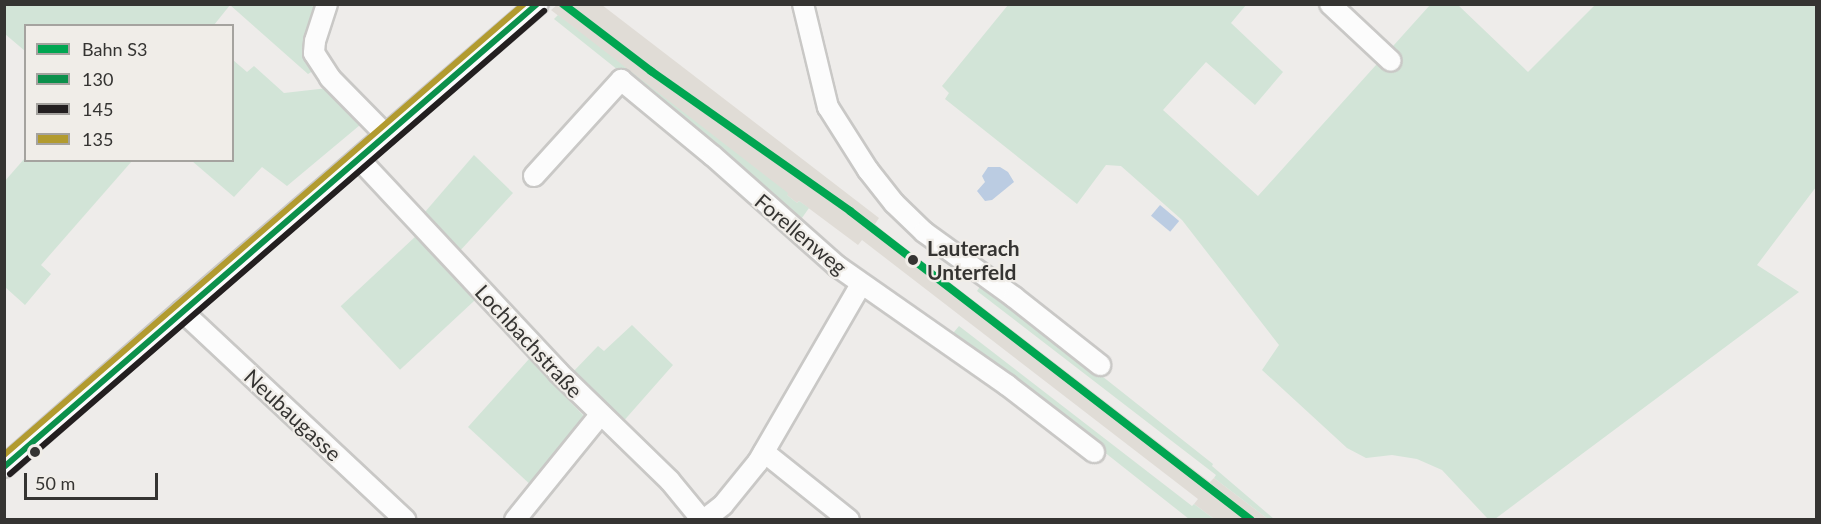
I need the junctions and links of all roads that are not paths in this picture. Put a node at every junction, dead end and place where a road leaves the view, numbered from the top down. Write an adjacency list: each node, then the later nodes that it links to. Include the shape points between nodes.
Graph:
1 (327, 4): 6 (street, via 314,53 330,78)
2 (538, 4): 6 (street)
3 (1330, 4): 5 (street)
4 (804, 6): 11 (street, via 828,107 894,203 924,232)
5 (1391, 61)
6 (386, 135): 7 (street)
7 (359, 159): 10 (street); 12 (street, Lochbachstraße)
8 (534, 176): 9 (street, Forellenweg, via 621,80)
9 (861, 284): 13 (street, Lochbachstraße); 14 (street, Forellenweg, via 999,379)
10 (182, 310): 15 (street); 16 (street, Neubaugasse)
11 (1100, 365)
12 (600, 415): 17 (street); 18 (street, Lochbachstraße, via 670,481)
13 (764, 452): 18 (street, Lochbachstraße, via 723,505); 19 (street)
14 (1094, 452)
15 (4, 467)
16 (405, 519)
17 (515, 519)
18 (703, 519)
19 (849, 519)

